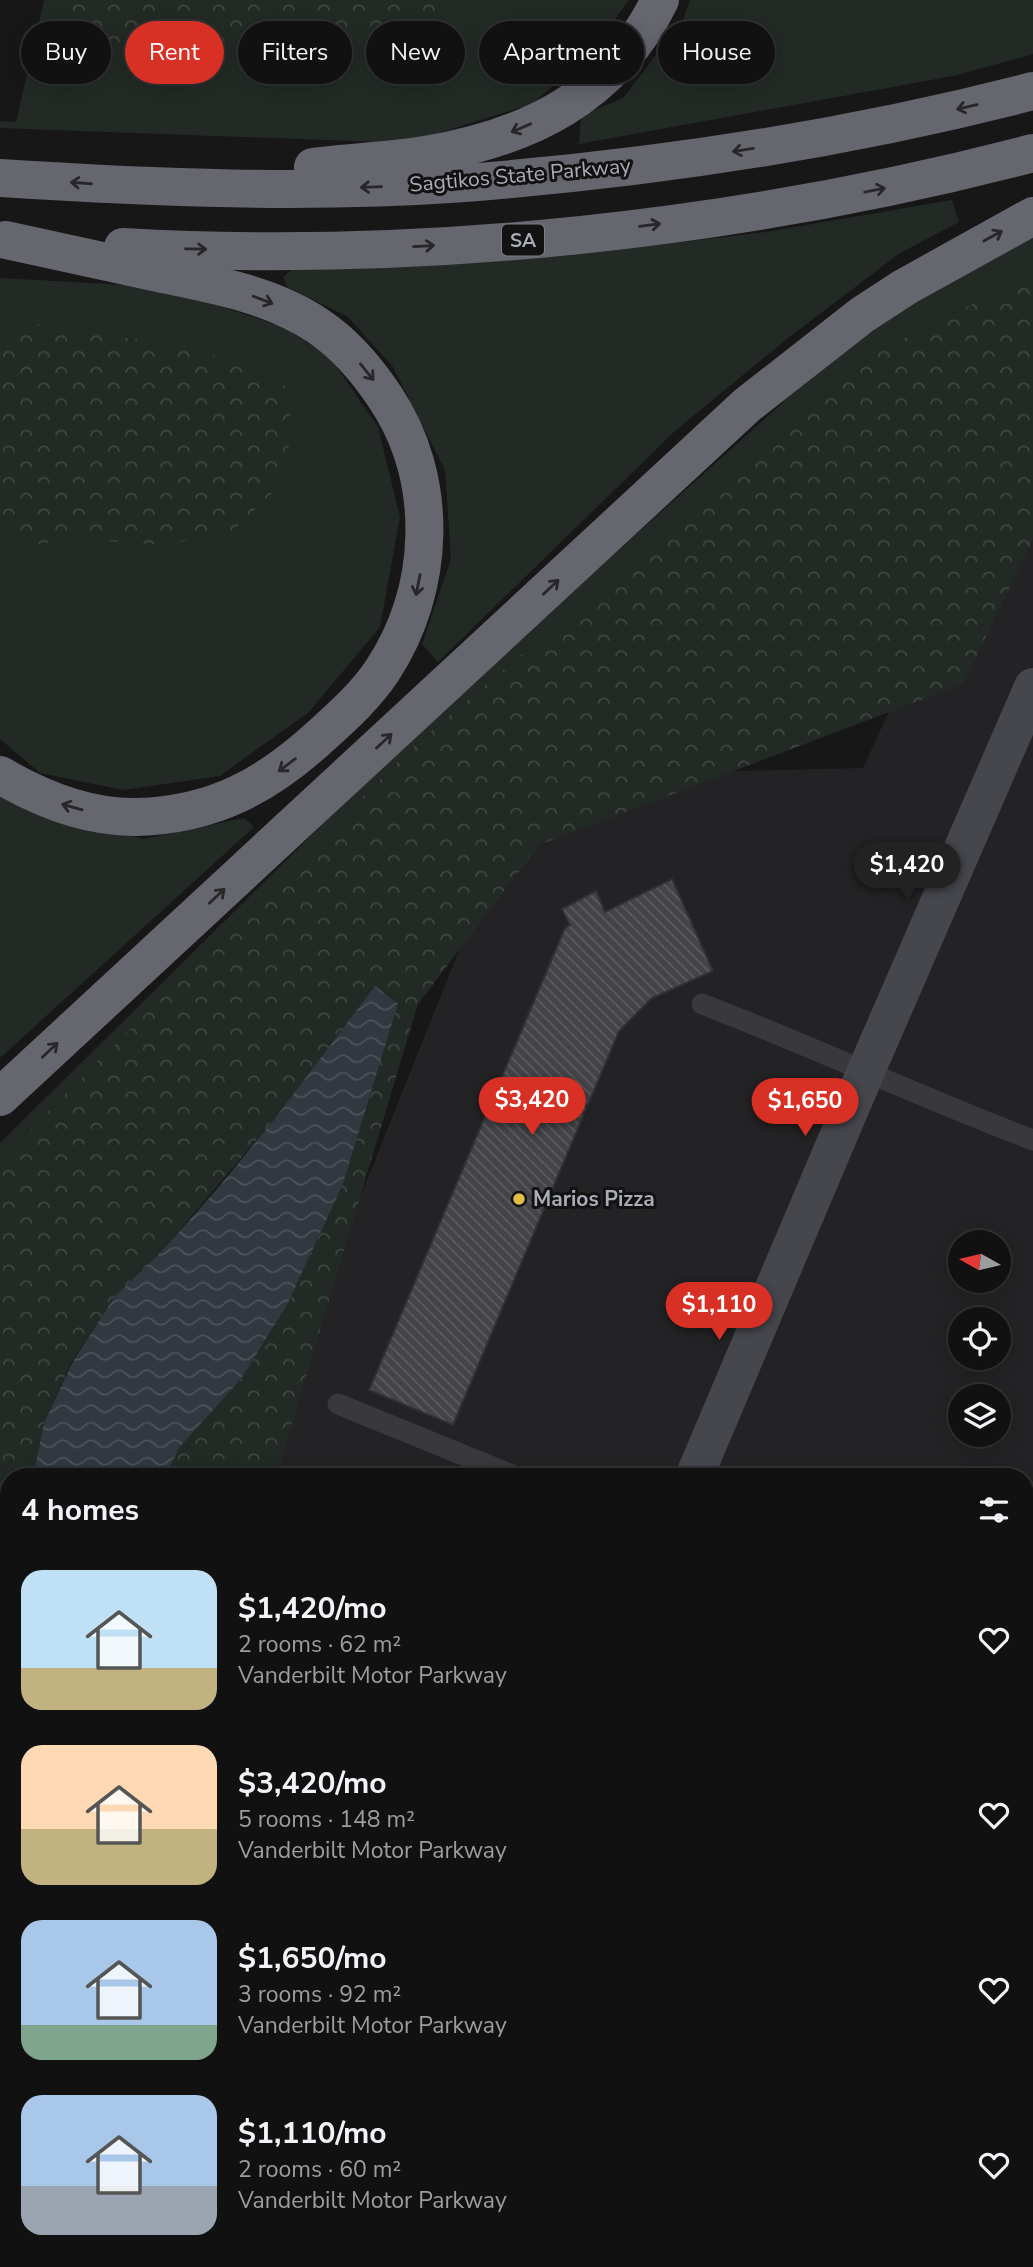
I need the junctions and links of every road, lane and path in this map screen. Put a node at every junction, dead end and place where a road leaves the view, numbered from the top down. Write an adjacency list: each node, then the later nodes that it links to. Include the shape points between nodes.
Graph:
1 (660, 0): 5 (highway, one-way to 5, via 637,42 611,72 582,97 508,134 422,155)
2 (1033, 91): 5 (highway, Sagtikos State Parkway, one-way to 5, via 812,138 560,174 367,187)
3 (1033, 153): 7 (highway, SA, one-way to 3, via 258,251 509,241 759,211)
4 (0, 177): 5 (highway, Sagtikos State Parkway, one-way to 4)
5 (149, 187)
6 (1033, 216): 12 (highway, one-way to 6, via 747,405 905,287)
7 (3, 240): 9 (highway, one-way to 9, via 242,292 318,326 358,361 394,410 417,464 425,528 419,581 408,621 381,672 341,718 298,757 250,790 195,809 136,817 60,803)
8 (1033, 687): 11 (main road)
9 (0, 775)
10 (702, 1004): 11 (lane)
11 (866, 1071): 13 (lane); 16 (main road)
12 (0, 1097)
13 (1033, 1140)
14 (338, 1404): 15 (lane)
15 (495, 1468)
16 (698, 1468)

